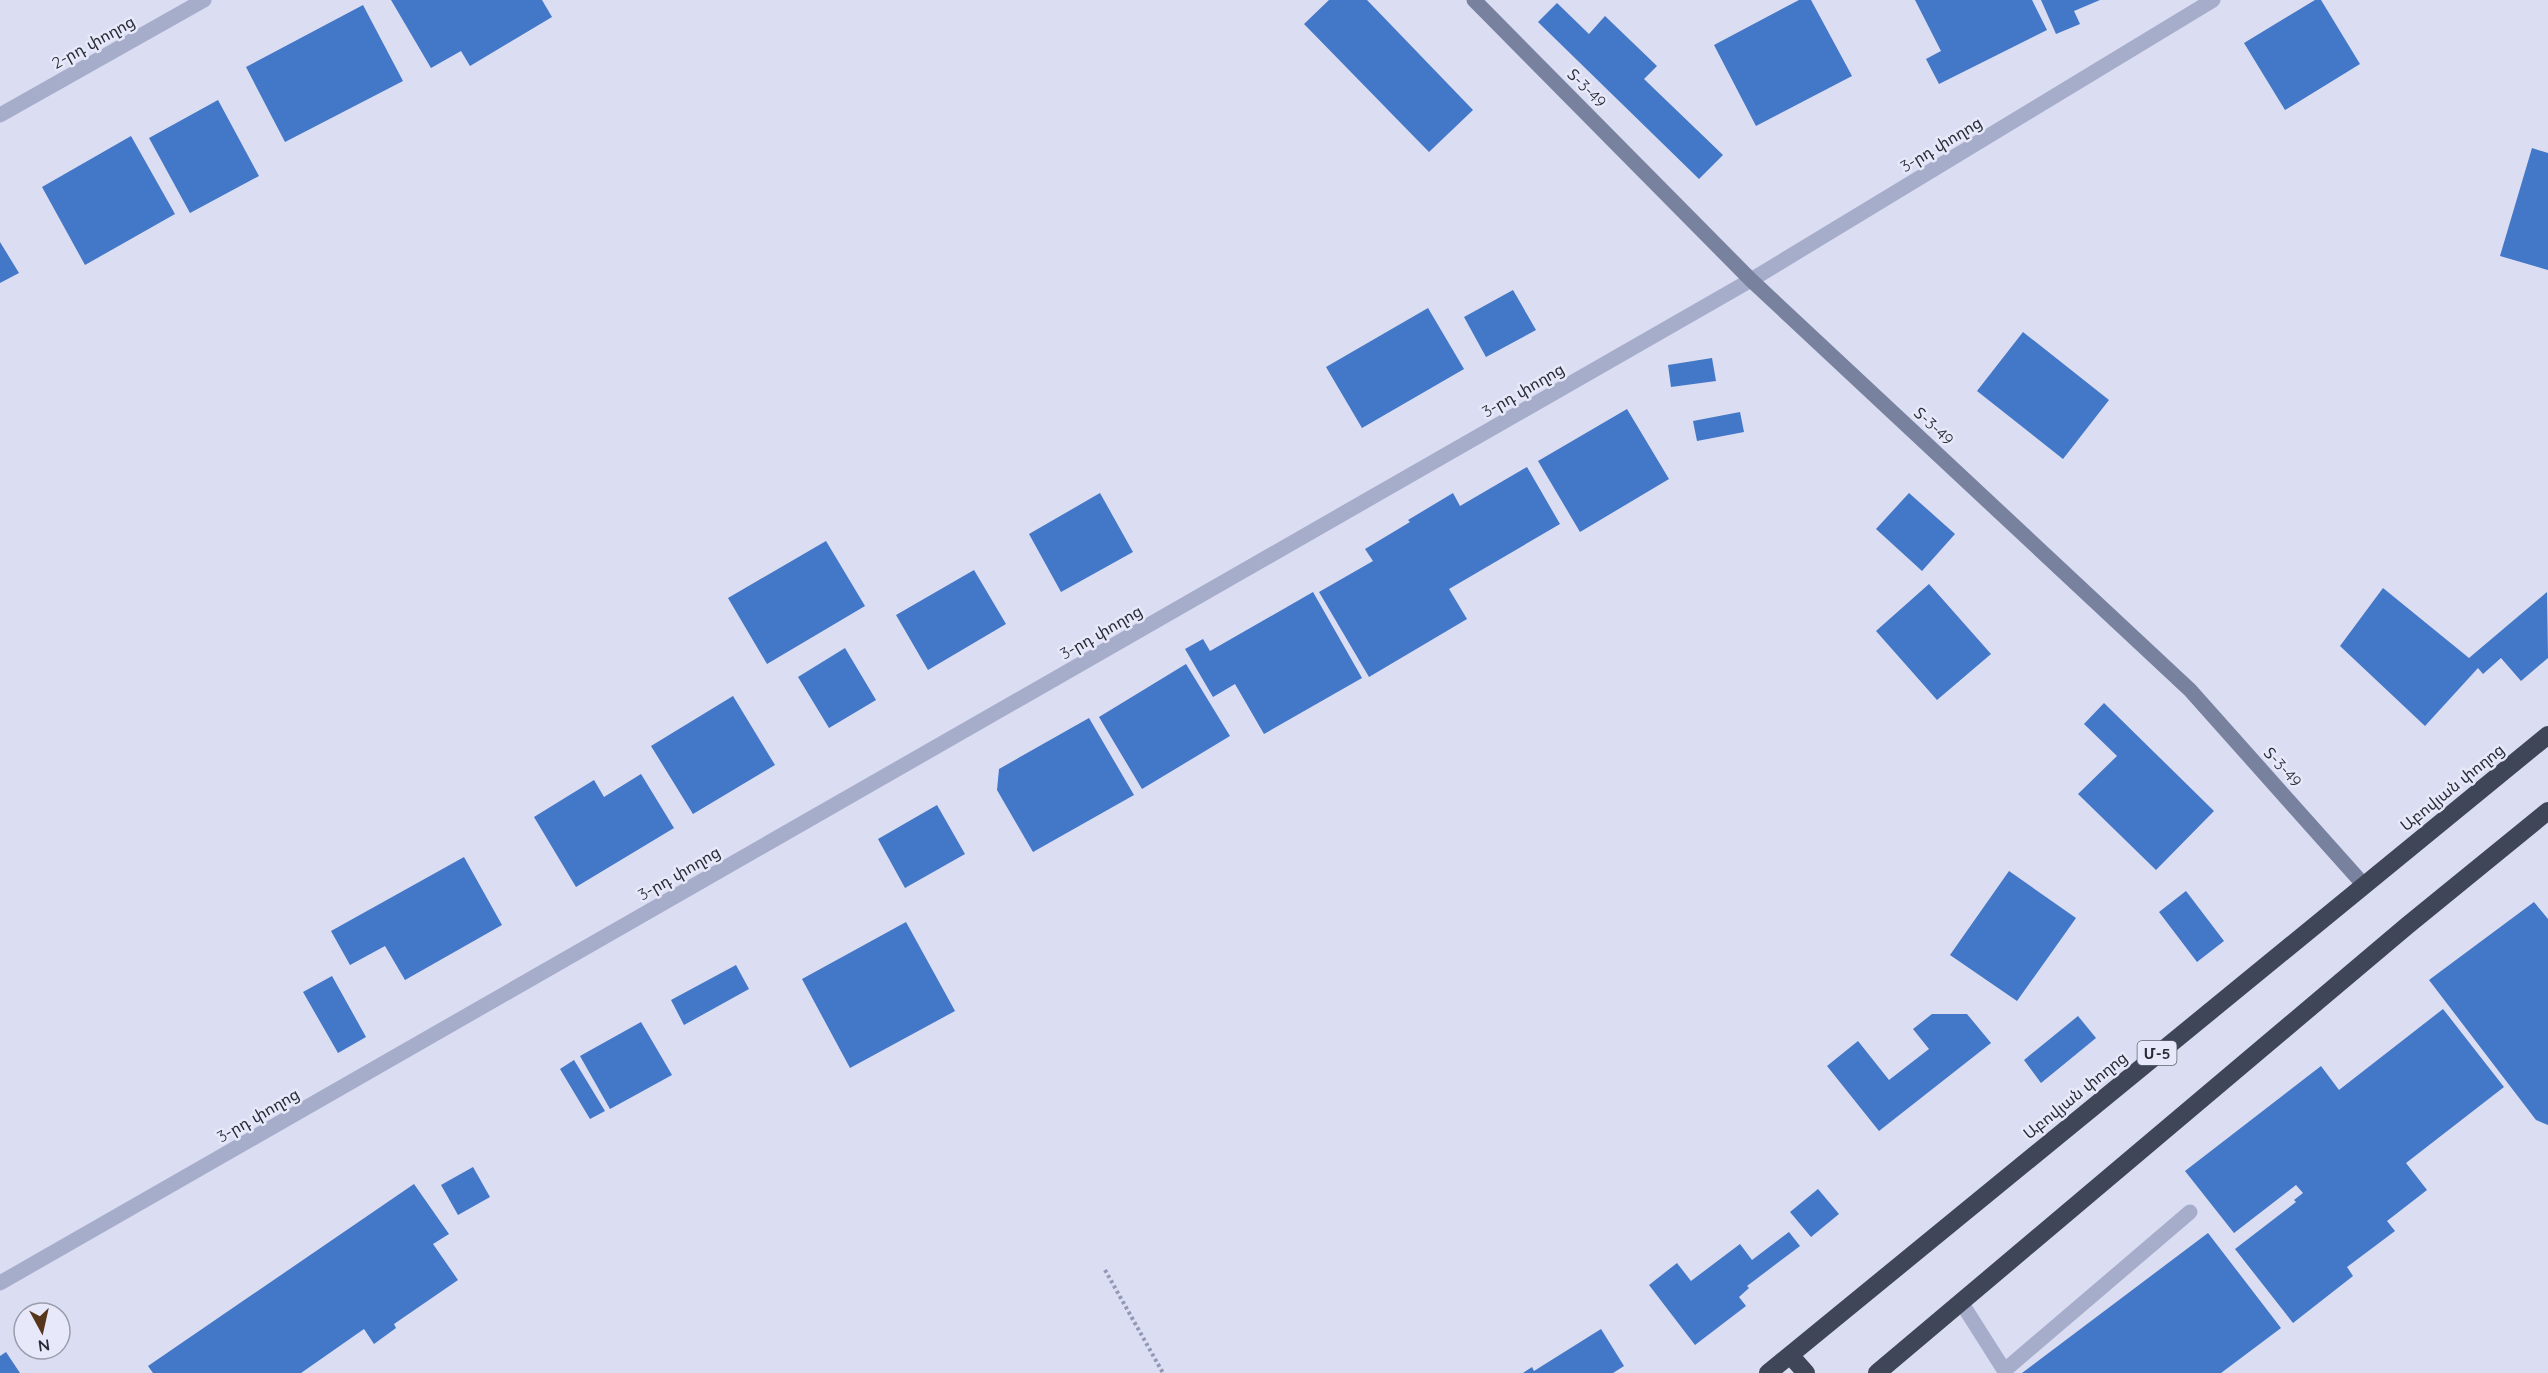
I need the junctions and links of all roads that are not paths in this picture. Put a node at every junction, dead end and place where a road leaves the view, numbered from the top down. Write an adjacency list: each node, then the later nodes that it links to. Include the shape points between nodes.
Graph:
1 (204, 0): 4 (street, 2-րդ փողոց)
2 (1474, 0): 5 (street, Տ-3-49 / Տ-3-49)
3 (2213, 0): 5 (street, 3-րդ փողոց)
4 (0, 115)
5 (1751, 280): 8 (street, Տ-3-49 / Տ-3-49, via 2190,690); 10 (street, 3-րդ փողոց)
6 (2548, 735): 8 (highway, Աբովյան փողոց / Մ-5)
7 (2548, 811): 11 (highway)
8 (2363, 884): 12 (highway, Աբովյան փողոց / Մ-5)
9 (2190, 1212): 13 (street)
10 (0, 1283)
11 (1961, 1302): 13 (street); 16 (highway)
12 (1790, 1355): 14 (highway, Աբովյան փողոց / Մ-5); 15 (highway)
13 (2005, 1372)
14 (1768, 1373)
15 (1806, 1373)
16 (1877, 1373)

